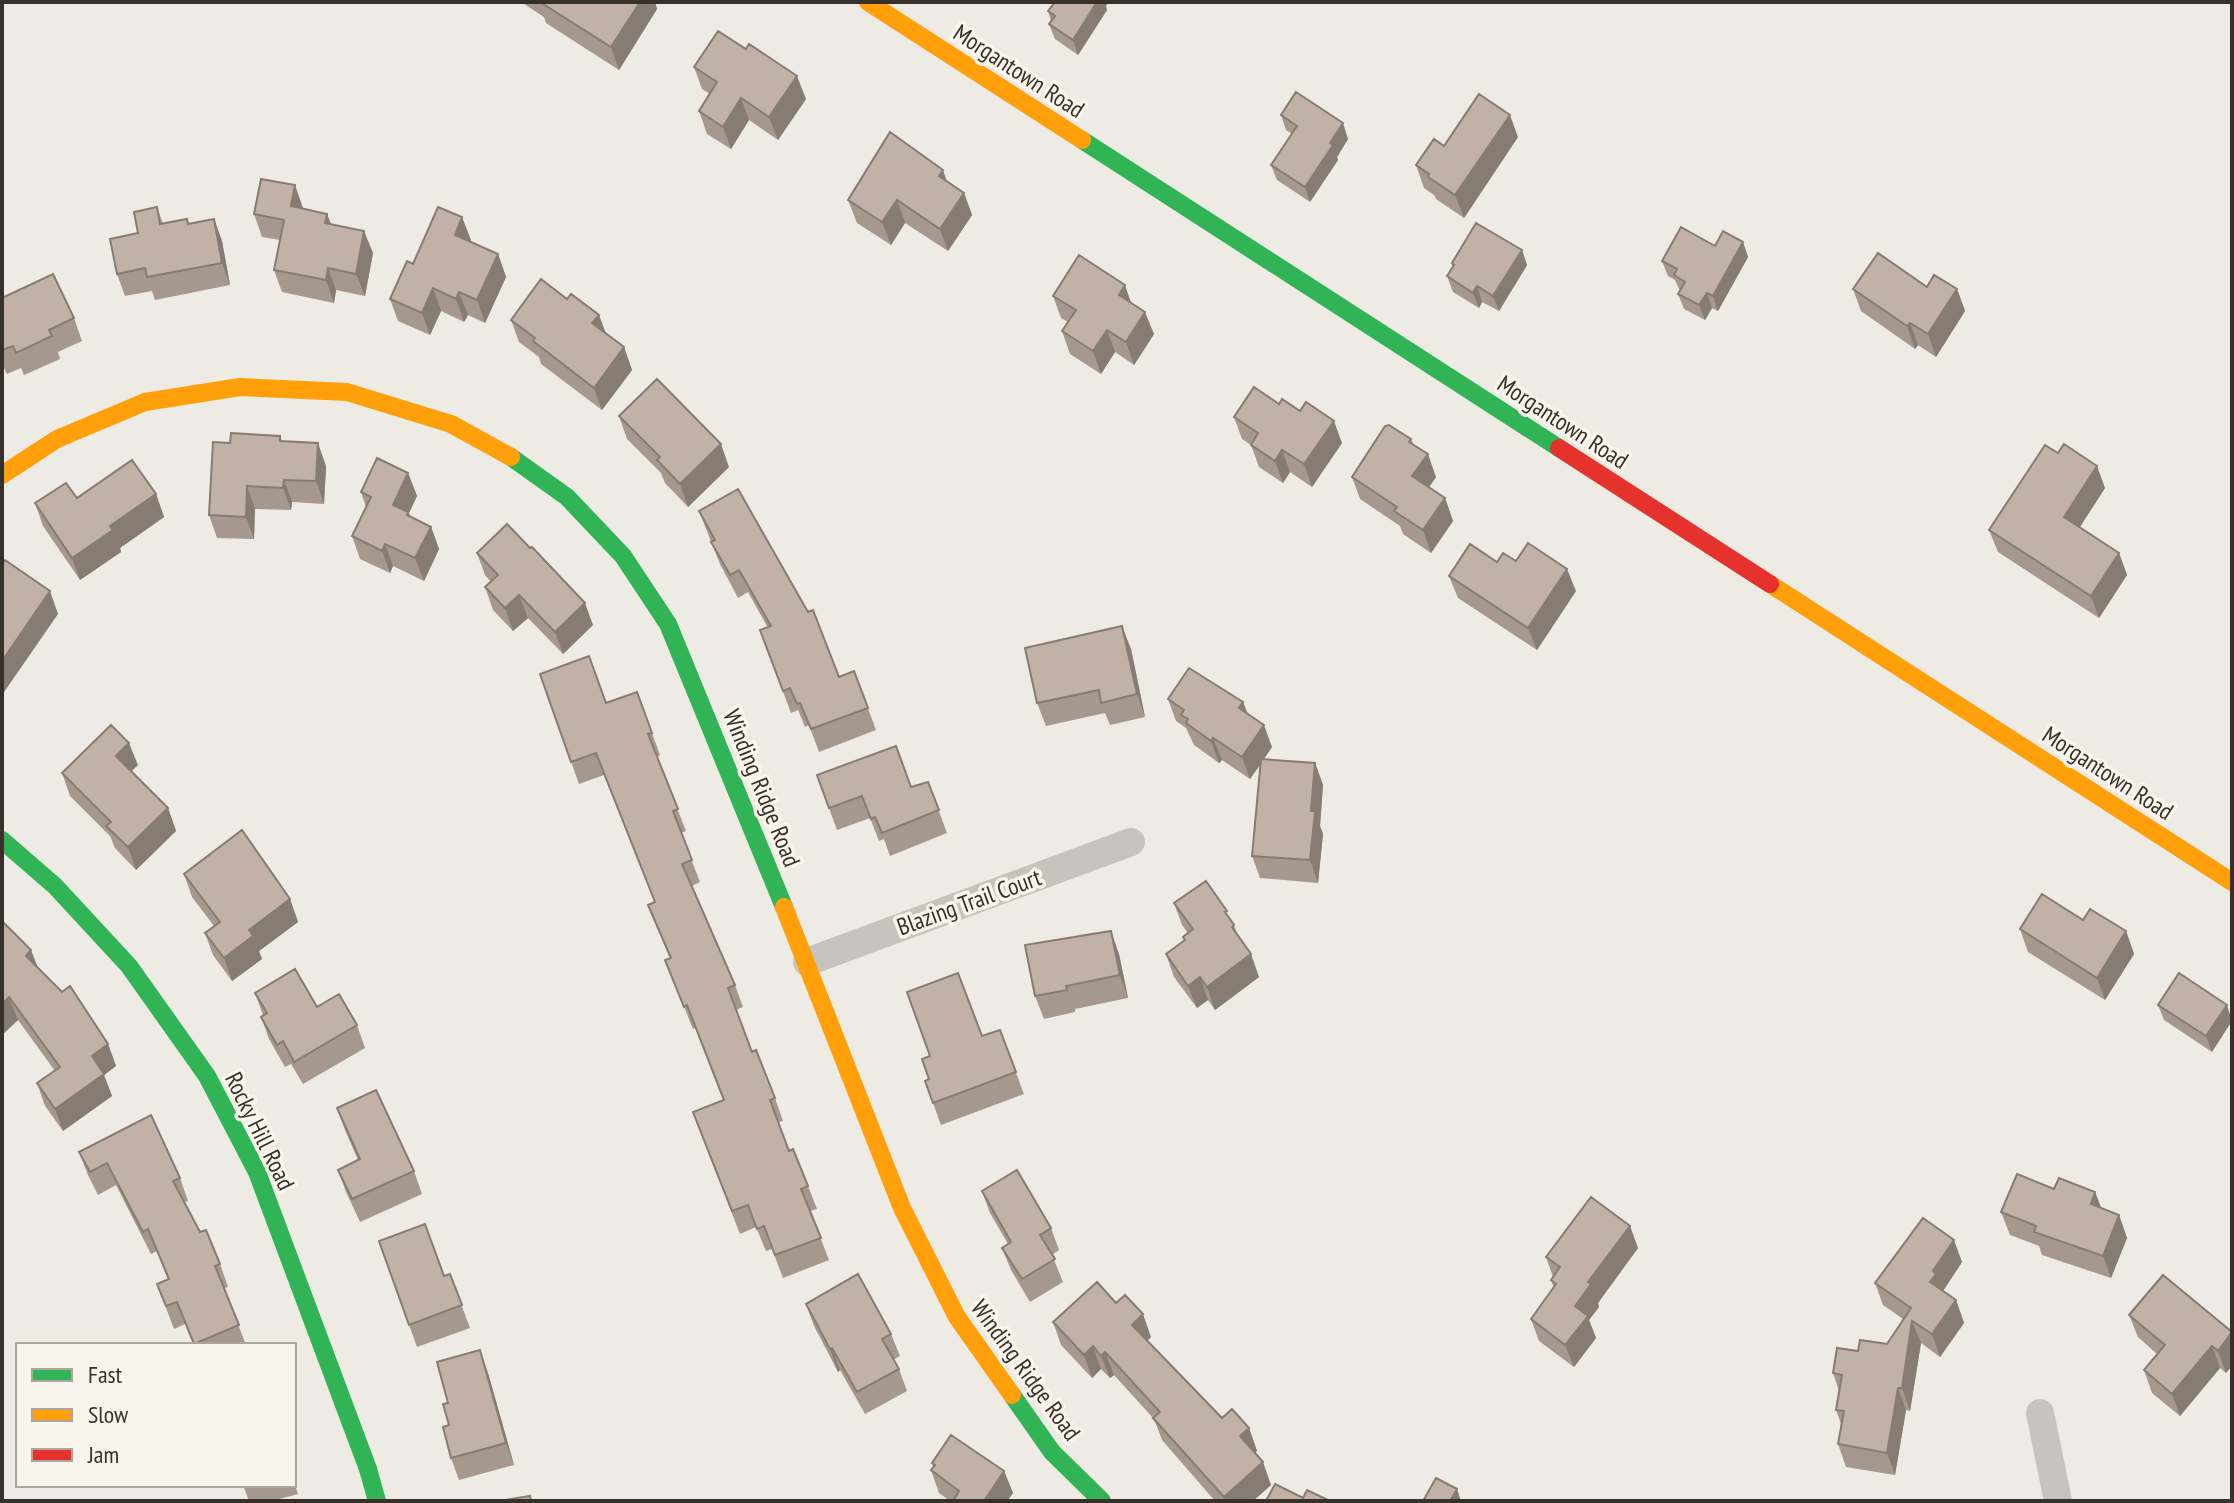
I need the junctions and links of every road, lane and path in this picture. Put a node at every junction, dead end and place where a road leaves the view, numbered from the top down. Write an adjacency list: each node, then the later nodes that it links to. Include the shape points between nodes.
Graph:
1 (868, 2): 5 (street, Morgantown Road)
2 (2, 475): 6 (street, Winding Ridge Road, via 57,439 145,402 240,387 347,392 451,424 523,464 567,497 623,556 668,624)
3 (2, 840): 8 (street, Rocky Hill Road, via 55,886 129,966 207,1076 257,1172)
4 (1131, 842): 6 (street, Blazing Trail Court)
5 (2232, 882)
6 (807, 962): 9 (street, Winding Ridge Road, via 902,1208 957,1317 1052,1452)
7 (2040, 1413): 10 (street)
8 (377, 1501)
9 (1102, 1501)
10 (2058, 1501)

